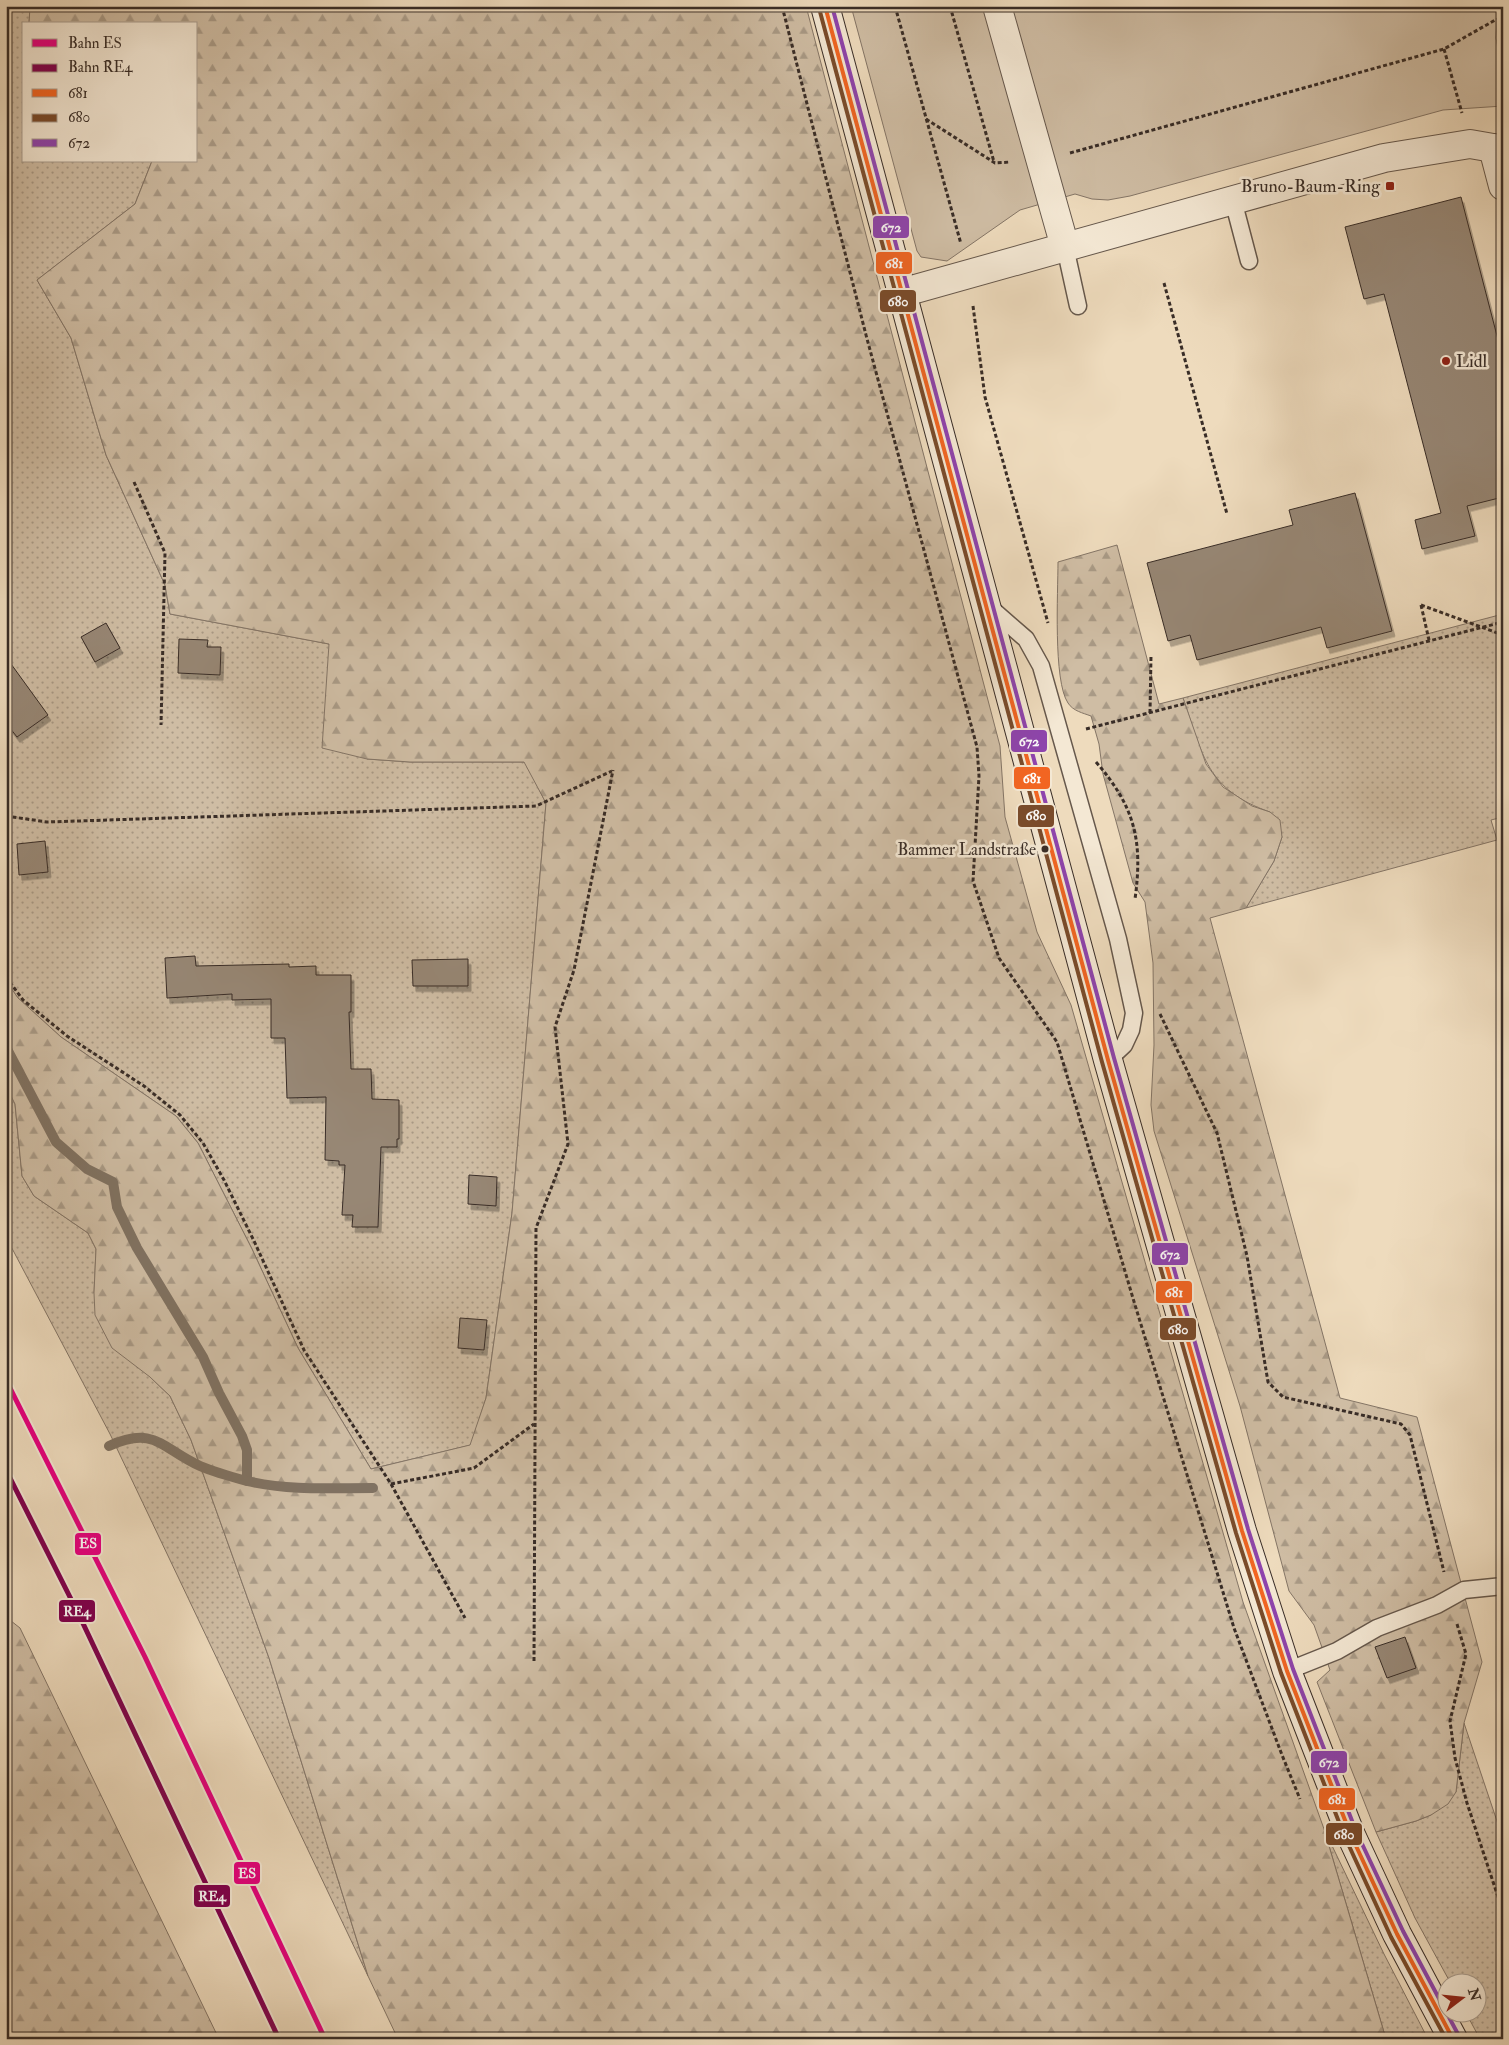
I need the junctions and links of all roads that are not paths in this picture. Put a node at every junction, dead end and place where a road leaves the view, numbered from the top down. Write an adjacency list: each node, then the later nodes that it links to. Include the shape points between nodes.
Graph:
1 (825, 6): 8 (main road)
2 (997, 6): 6 (main road)
3 (1488, 145): 4 (main road); 5 (main road, via 1384,158)
4 (1503, 186)
5 (1233, 200): 6 (main road); 7 (lane)
6 (1064, 247): 8 (main road); 9 (lane)
7 (1249, 261)
8 (901, 293): 10 (main road)
9 (1078, 306)
10 (984, 602): 11 (main road); 11 (lane, via 1026,639 1041,666 1118,939 1134,1013 1124,1045)
11 (1108, 1060): 13 (main road, via 1242,1531)
12 (1503, 1586): 13 (lane, via 1464,1590 1437,1605 1377,1628 1337,1651)
13 (1287, 1671): 14 (main road, via 1350,1833 1397,1934)
14 (1453, 2039)

